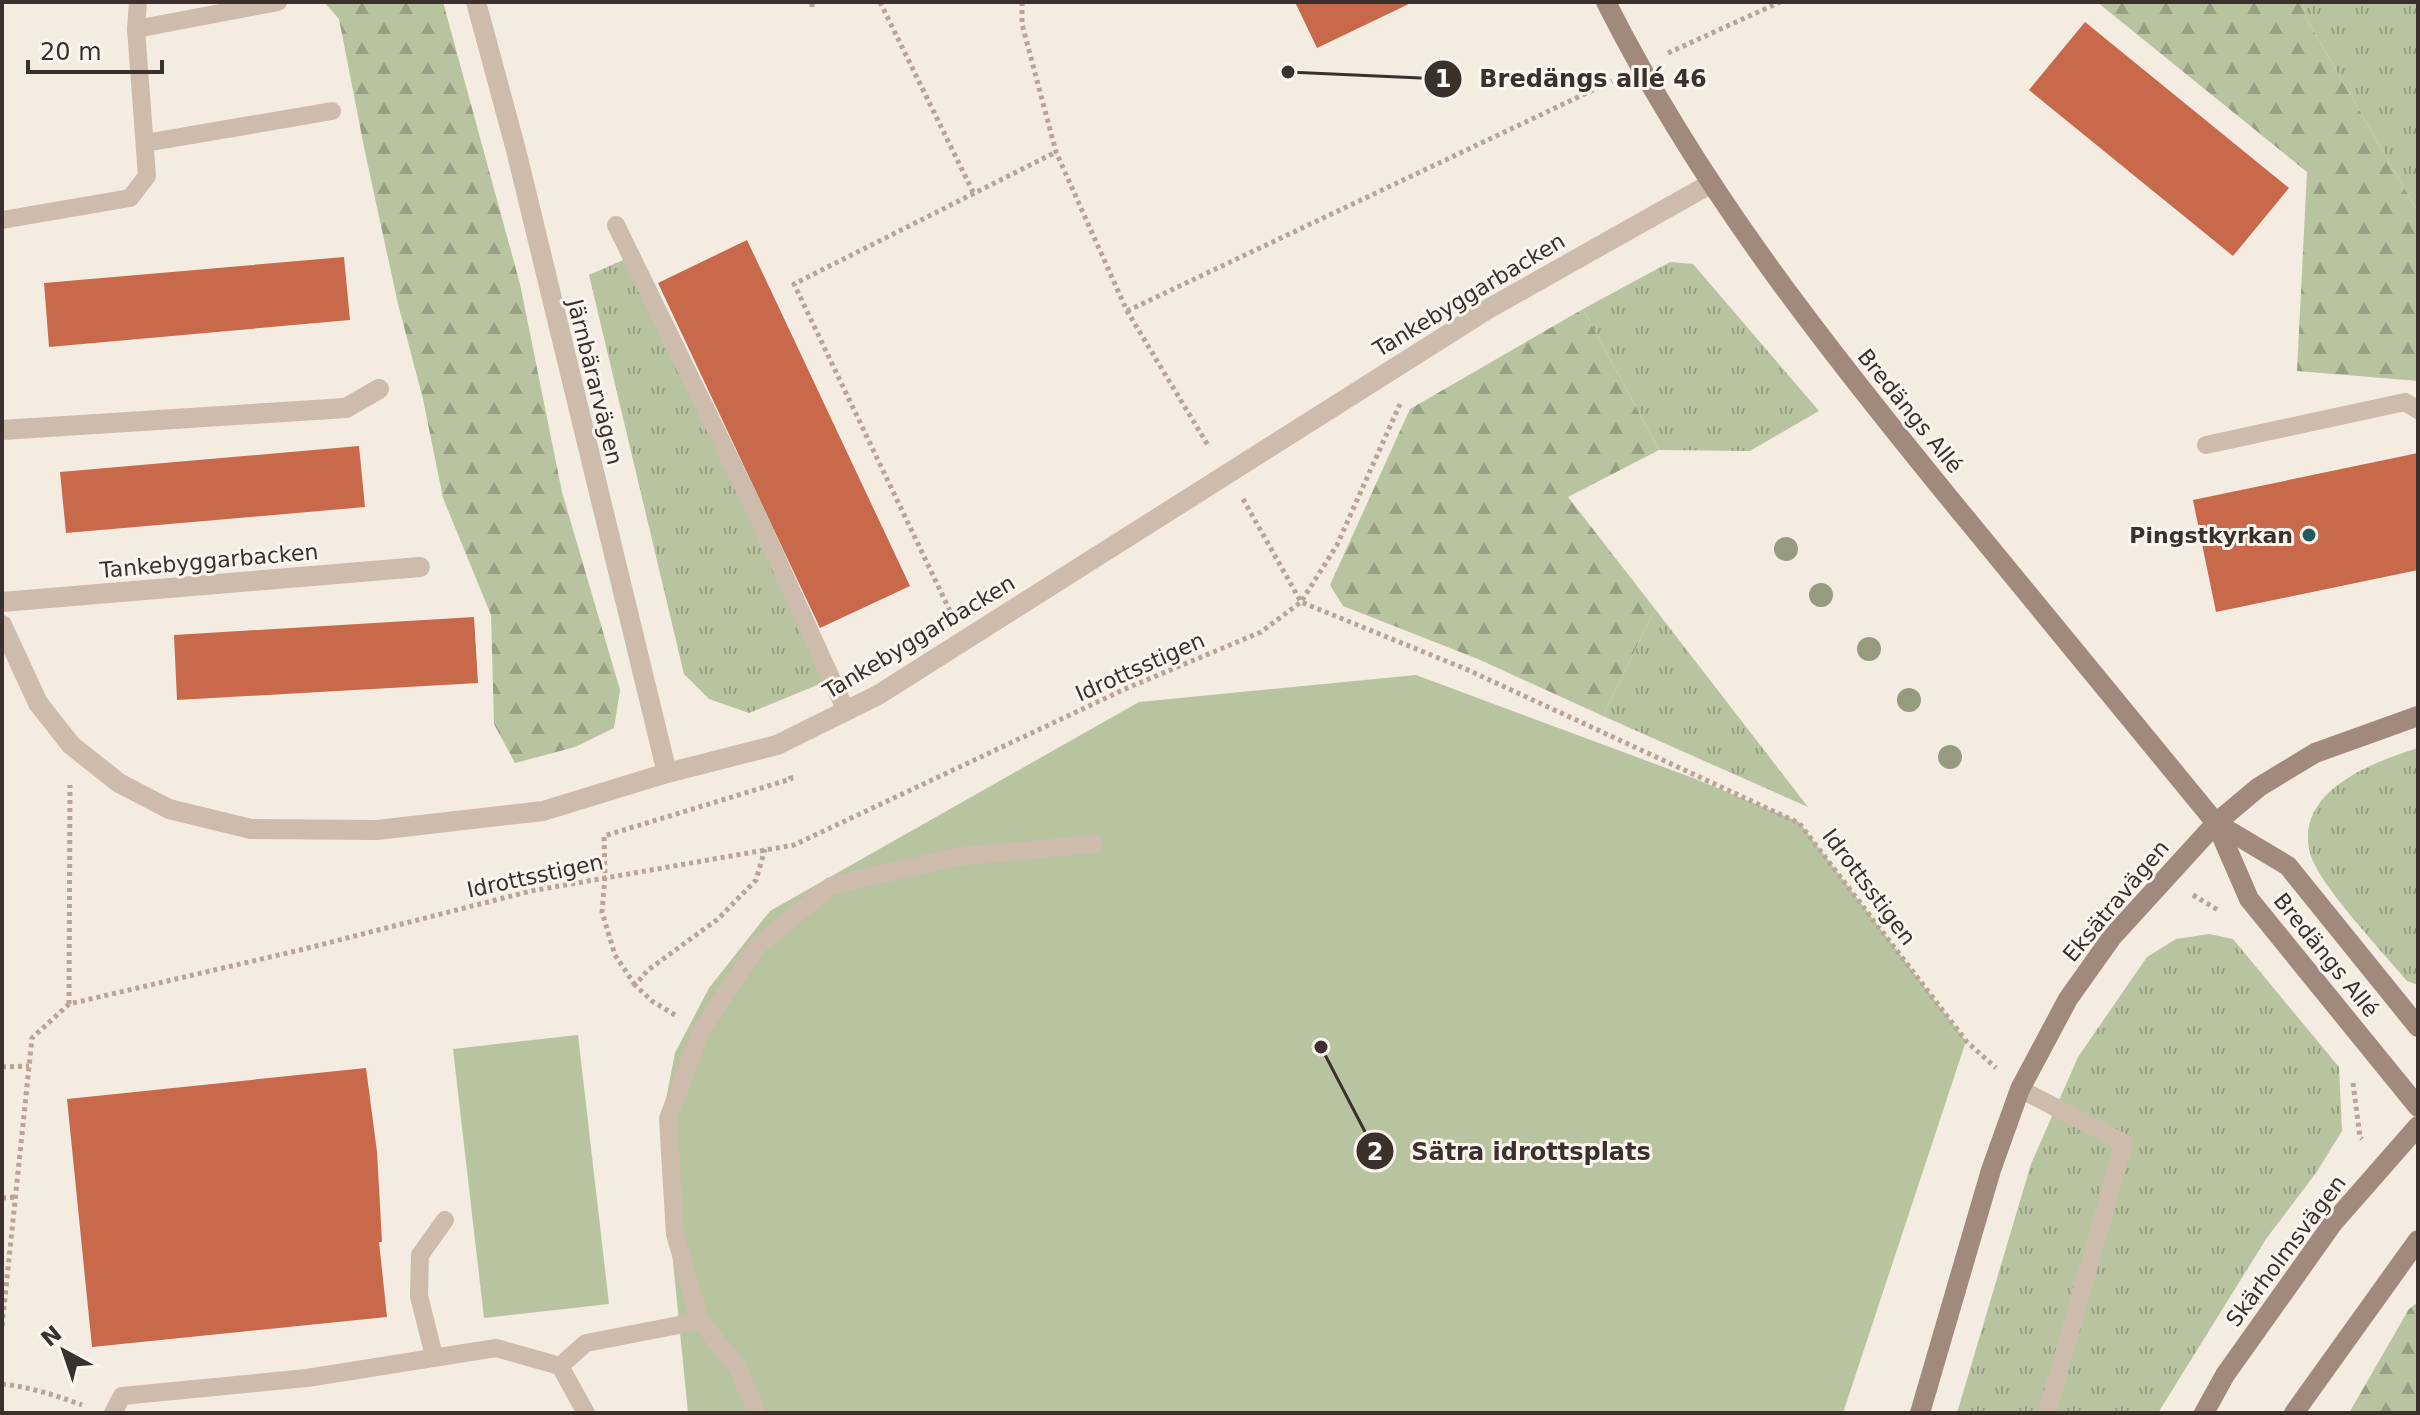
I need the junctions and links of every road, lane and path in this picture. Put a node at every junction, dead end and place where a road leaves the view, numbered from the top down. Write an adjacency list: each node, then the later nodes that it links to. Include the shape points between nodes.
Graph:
1 (138, 2): 8 (lane)
2 (278, 2): 8 (lane)
3 (476, 2): 35 (street, Järnbärarvägen)
4 (880, 2): 15 (path)
5 (1022, 2): 13 (path, via 1022,24)
6 (1606, 2): 14 (street, Bredängs Allé)
7 (1780, 2): 9 (path)
8 (136, 29): 12 (lane)
9 (1657, 59)
10 (1615, 79): 18 (path)
11 (332, 111): 12 (lane)
12 (145, 143): 16 (lane, via 147,176 130,198)
13 (1056, 152): 15 (path); 18 (path)
14 (1710, 184): 19 (street, Tankebyggarbacken); 36 (street, Bredängs Allé, via 1850,377)
15 (974, 194): 30 (path, via 794,284)
16 (2, 220)
17 (616, 225): 31 (lane)
18 (1127, 311): 24 (path)
19 (1398, 365): 28 (path, via 1400,405 1337,545); 30 (street, Tankebyggarbacken)
20 (379, 389): 22 (street, via 346,408)
21 (2418, 410): 23 (lane, via 2405,402)
22 (2, 430)
23 (2206, 445)
24 (1211, 449)
25 (1241, 496): 28 (path)
26 (420, 567): 27 (street, Tankebyggarbacken)
27 (2, 602)
28 (1301, 602): 38 (path, Idrottsstigen, via 1261,632 1125,689 794,845); 51 (path, Idrottsstigen, via 1468,670 1799,823 1967,1042)
29 (4, 635): 33 (street, Tankebyggarbacken, via 38,703)
30 (964, 641): 31 (street, Tankebyggarbacken)
31 (846, 711): 34 (street, Tankebyggarbacken)
32 (2418, 716): 36 (street, Eksätravägen, via 2315,753 2259,787)
33 (71, 745): 35 (street, Tankebyggarbacken, via 119,783 169,809 251,829 377,830 543,811); 44 (path)
34 (777, 745): 35 (street, Tankebyggarbacken); 39 (path, via 791,779 604,836)
35 (667, 773)
36 (2216, 823): 40 (street, Eksätravägen); 43 (street, Bredängs Allé, via 2288,866); 52 (street, Bredängs Allé, via 2249,899)
37 (1094, 844): 47 (lane, via 955,857 831,886 758,945)
38 (765, 849): 39 (path, Idrottsstigen); 42 (path, via 756,880 718,919)
39 (605, 876): 42 (path, via 602,912 615,955); 44 (path, Idrottsstigen)
40 (2164, 878): 41 (path); 51 (street, Eksätravägen, via 2112,937 2068,999)
41 (2225, 915)
42 (635, 985): 47 (path)
43 (2393, 996): 45 (street); 46 (street, Bredängs Allé)
44 (69, 1004): 48 (path, Idrottsstigen, via 32,1038)
45 (2418, 1005)
46 (2418, 1027)
47 (701, 1030): 59 (lane, via 668,1119 675,1234)
48 (29, 1066): 49 (path); 55 (path, Idrottsstigen)
49 (2, 1067)
50 (2353, 1081): 54 (path, via 2360,1137)
51 (2020, 1089): 68 (street, Eksätravägen); 69 (lane, via 2124,1143)
52 (2418, 1107)
53 (2418, 1126): 54 (street, Skärholmsvägen)
54 (2385, 1161): 70 (street, Skärholmsvägen, via 2333,1223)
55 (15, 1197): 56 (path); 60 (path, Idrottsstigen)
56 (2, 1198)
57 (445, 1220): 61 (lane, via 420,1255 419,1296)
58 (2418, 1240): 71 (street)
59 (700, 1321): 62 (lane, via 586,1343); 67 (lane, via 737,1366)
60 (2, 1326)
61 (434, 1356): 62 (lane, via 496,1348); 65 (lane, via 307,1378 122,1396)
62 (560, 1366): 66 (lane)
63 (2, 1384): 64 (path, via 44,1391)
64 (89, 1408)
65 (113, 1413)
66 (586, 1413)
67 (757, 1413)
68 (1920, 1413)
69 (2047, 1413)
70 (2204, 1413)
71 (2294, 1413)

